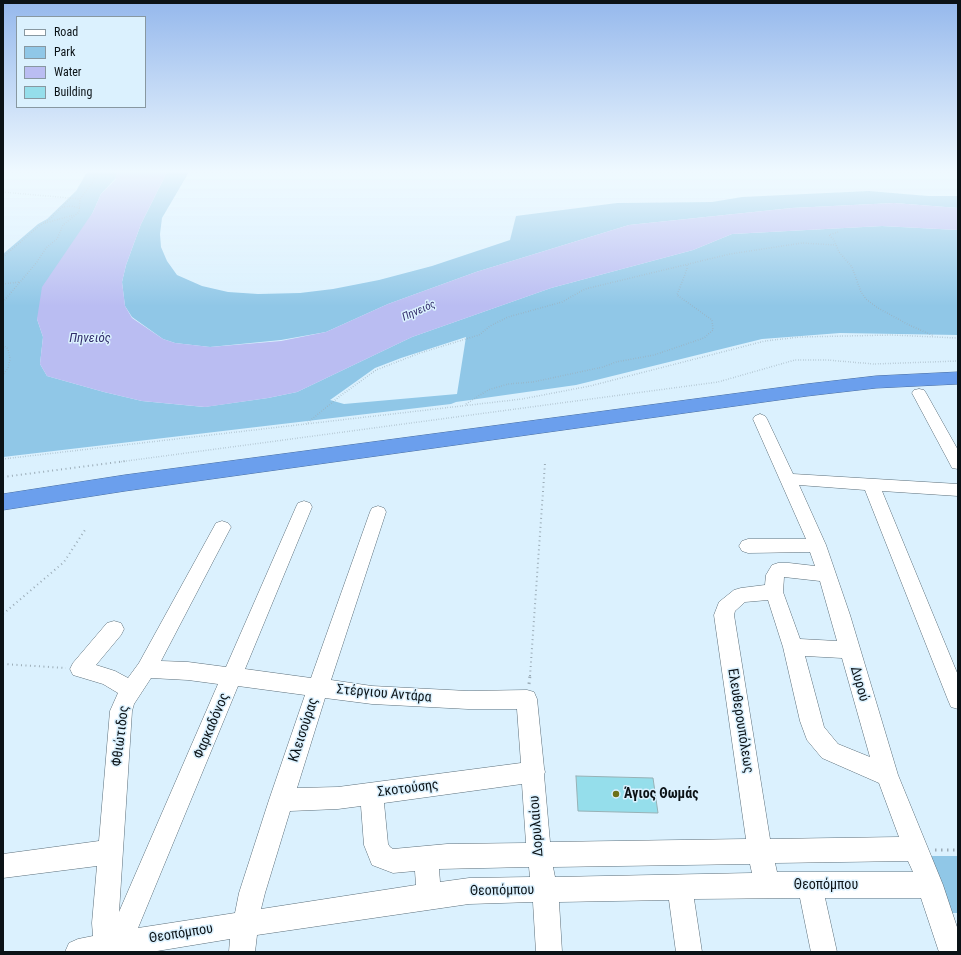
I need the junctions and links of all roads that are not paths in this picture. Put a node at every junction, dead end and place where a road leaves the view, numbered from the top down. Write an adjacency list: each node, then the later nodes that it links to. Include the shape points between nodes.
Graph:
1 (958, 370): 8 (highway, via 902,372 798,382)
2 (958, 378): 10 (highway, via 876,382 814,389 141,480)
3 (919, 393): 5 (street)
4 (760, 419): 6 (street, Δυρού)
5 (958, 464)
6 (788, 479): 7 (street); 14 (street, Δυρού)
7 (871, 484): 9 (street); 26 (street)
8 (3, 490)
9 (958, 490)
10 (3, 502)
11 (304, 507): 22 (street, Φαρκαδόνος)
12 (378, 512): 23 (street, Κλεισούρας)
13 (222, 527): 21 (street, Φθιώτιδος)
14 (817, 545): 15 (street); 16 (street, Δυρού)
15 (748, 546)
16 (826, 574): 17 (street, via 778,570 775,575); 20 (street, Δυρού)
17 (774, 592): 19 (street); 33 (street, Ελευθερουπόλεως, via 741,595 726,607 724,615)
18 (114, 629): 24 (street, via 80,669 108,677)
19 (792, 648): 20 (street); 28 (street, via 815,733 830,751)
20 (850, 650): 28 (street, Δυρού)
21 (146, 670): 22 (street, Στέργιου Αντάρα); 24 (street, Φθιώτιδος)
22 (233, 676): 23 (street, Στέργιου Αντάρα); 44 (street, Φαρκαδόνος)
23 (318, 688): 25 (street, Στέργιου Αντάρα, via 420,698); 30 (street, Κλεισούρας)
24 (132, 690): 32 (street, Φθιώτιδος, via 125,700 122,711)
25 (527, 699): 27 (street, Δορυλαίου)
26 (958, 700)
27 (534, 772): 29 (street, Σκοτούσης); 34 (street, Δορυλαίου)
28 (888, 775): 31 (street, Δυρού)
29 (372, 794): 30 (street, Σκοτούσης); 35 (street, via 376,845 381,856 393,861)
30 (281, 800): 43 (street, Κλεισούρας)
31 (915, 849): 33 (street); 39 (street, Δυρού)
32 (110, 852): 36 (street); 44 (street, Φθιώτιδος, via 105,923)
33 (760, 852): 34 (street); 37 (street, Ελευθερουπόλεως)
34 (539, 854): 35 (street); 41 (street, Δορυλαίου)
35 (426, 858): 42 (street)
36 (3, 866)
37 (767, 885): 38 (street, Θεοπόμπου); 40 (street, Θεοπόμπου)
38 (810, 885): 39 (street, Θεοπόμπου); 49 (street)
39 (930, 885): 50 (street, Δυρού)
40 (680, 888): 41 (street, Θεοπόμπου); 48 (street)
41 (544, 890): 42 (street, Θεοπόμπου, via 469,891); 47 (street, Δορυλαίου, via 548,914)
42 (429, 896): 43 (street, Θεοπόμπου)
43 (245, 924): 44 (street, Θεοπόμπου); 46 (street, Κλεισούρας)
44 (112, 945): 45 (street, Θεοπόμπου)
45 (78, 952)
46 (242, 952)
47 (549, 952)
48 (689, 952)
49 (824, 952)
50 (952, 952)

